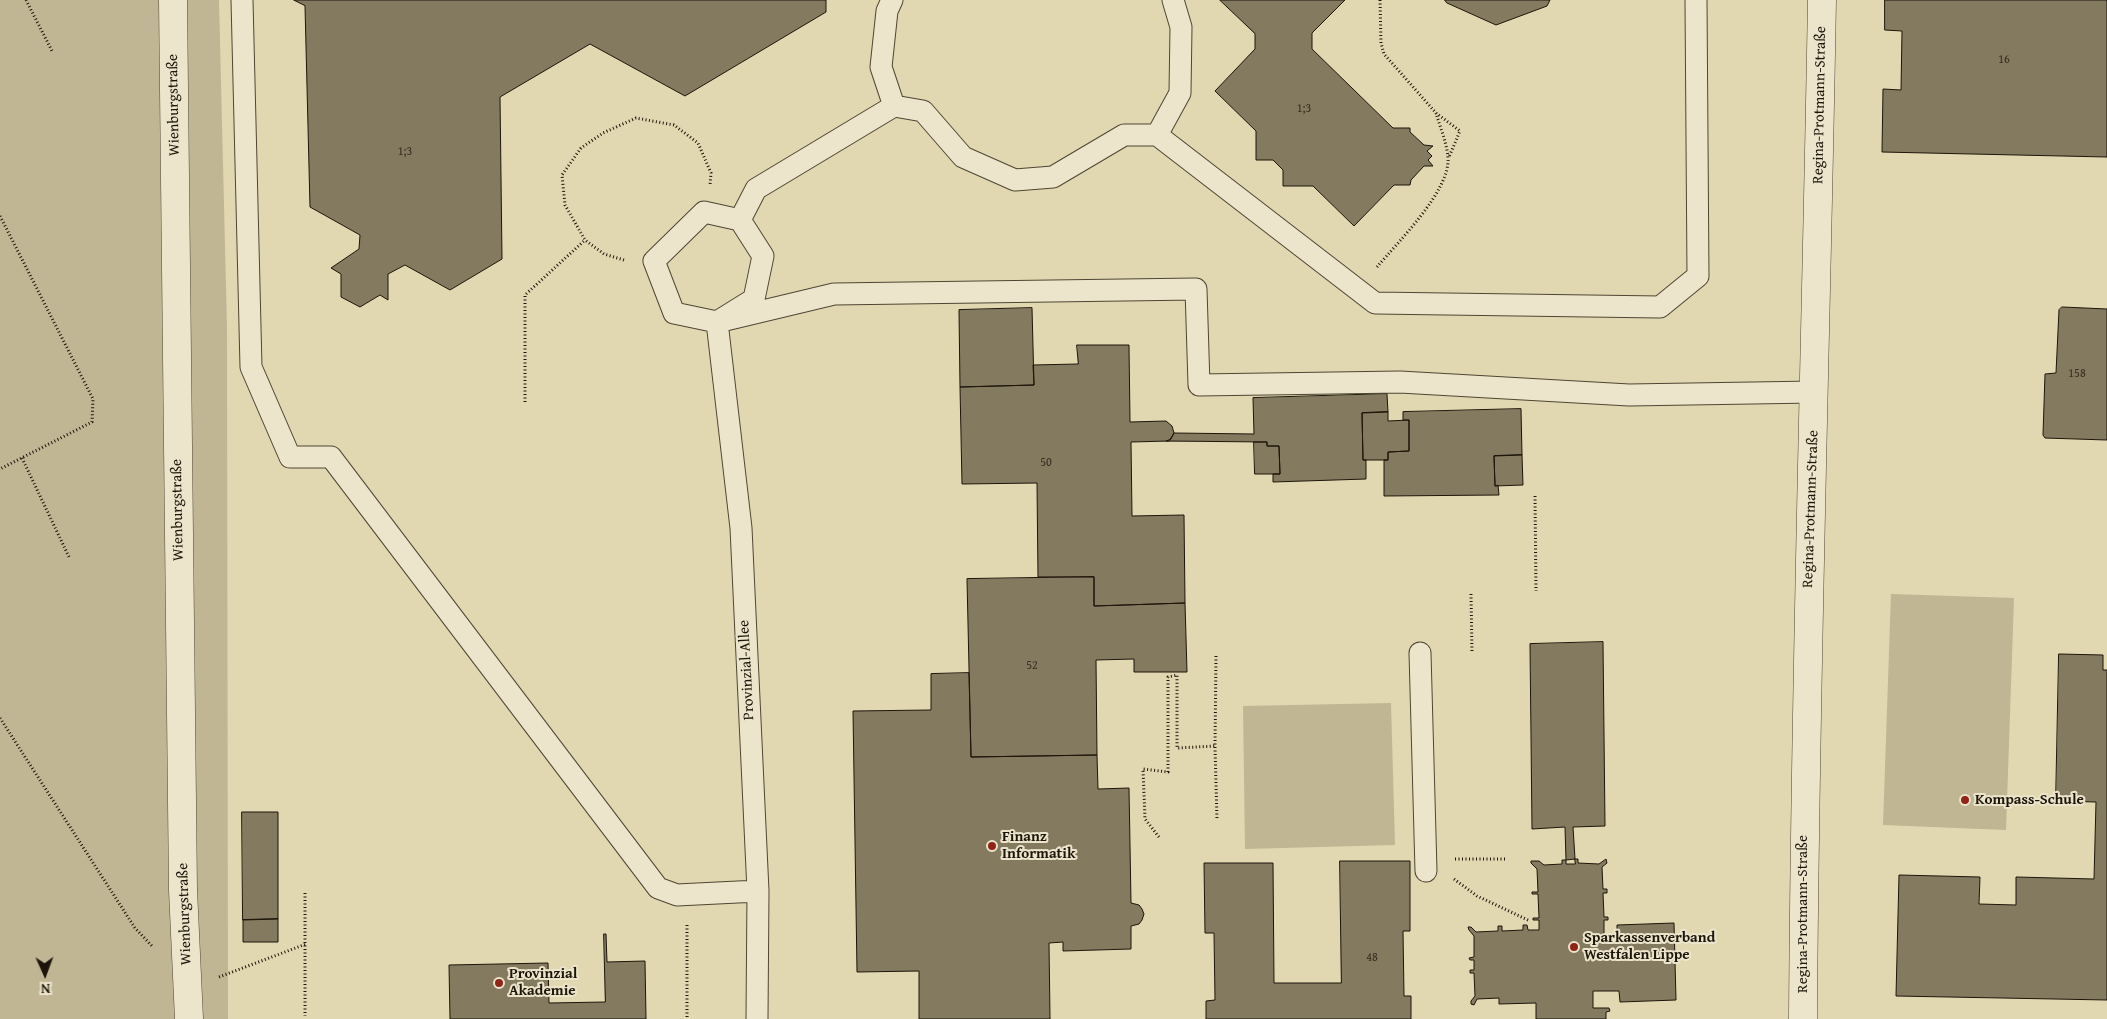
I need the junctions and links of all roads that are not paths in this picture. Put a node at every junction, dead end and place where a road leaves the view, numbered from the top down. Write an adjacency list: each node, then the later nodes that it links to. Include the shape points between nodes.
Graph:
1 (173, 0): 15 (street, Wienburgstraße, via 184,890)
2 (242, 0): 14 (lane, via 251,367 290,457 331,457 658,888 677,895)
3 (892, 0): 7 (lane, via 886,11 881,67)
4 (1173, 0): 8 (lane, via 1181,26 1180,93)
5 (1696, 0): 8 (lane, via 1698,276 1660,307 1375,303)
6 (1822, 0): 11 (street, Regina-Protmann-Straße)
7 (894, 106): 8 (lane, via 923,111 963,157 1015,180 1053,177 1124,135); 9 (lane, via 756,189)
8 (1157, 135)
9 (740, 220): 10 (lane, via 763,256 754,299); 10 (lane, via 704,212 654,261 674,313)
10 (716, 322): 11 (lane, via 834,294 1196,289 1199,385 1400,382 1630,395); 14 (lane, Provinzial-Allee, via 741,528)
11 (1814, 392): 17 (street, Regina-Protmann-Straße)
12 (1420, 653): 13 (lane)
13 (1426, 864)
14 (758, 892): 16 (lane, Provinzial-Allee)
15 (189, 1019)
16 (758, 1019)
17 (1803, 1019)

